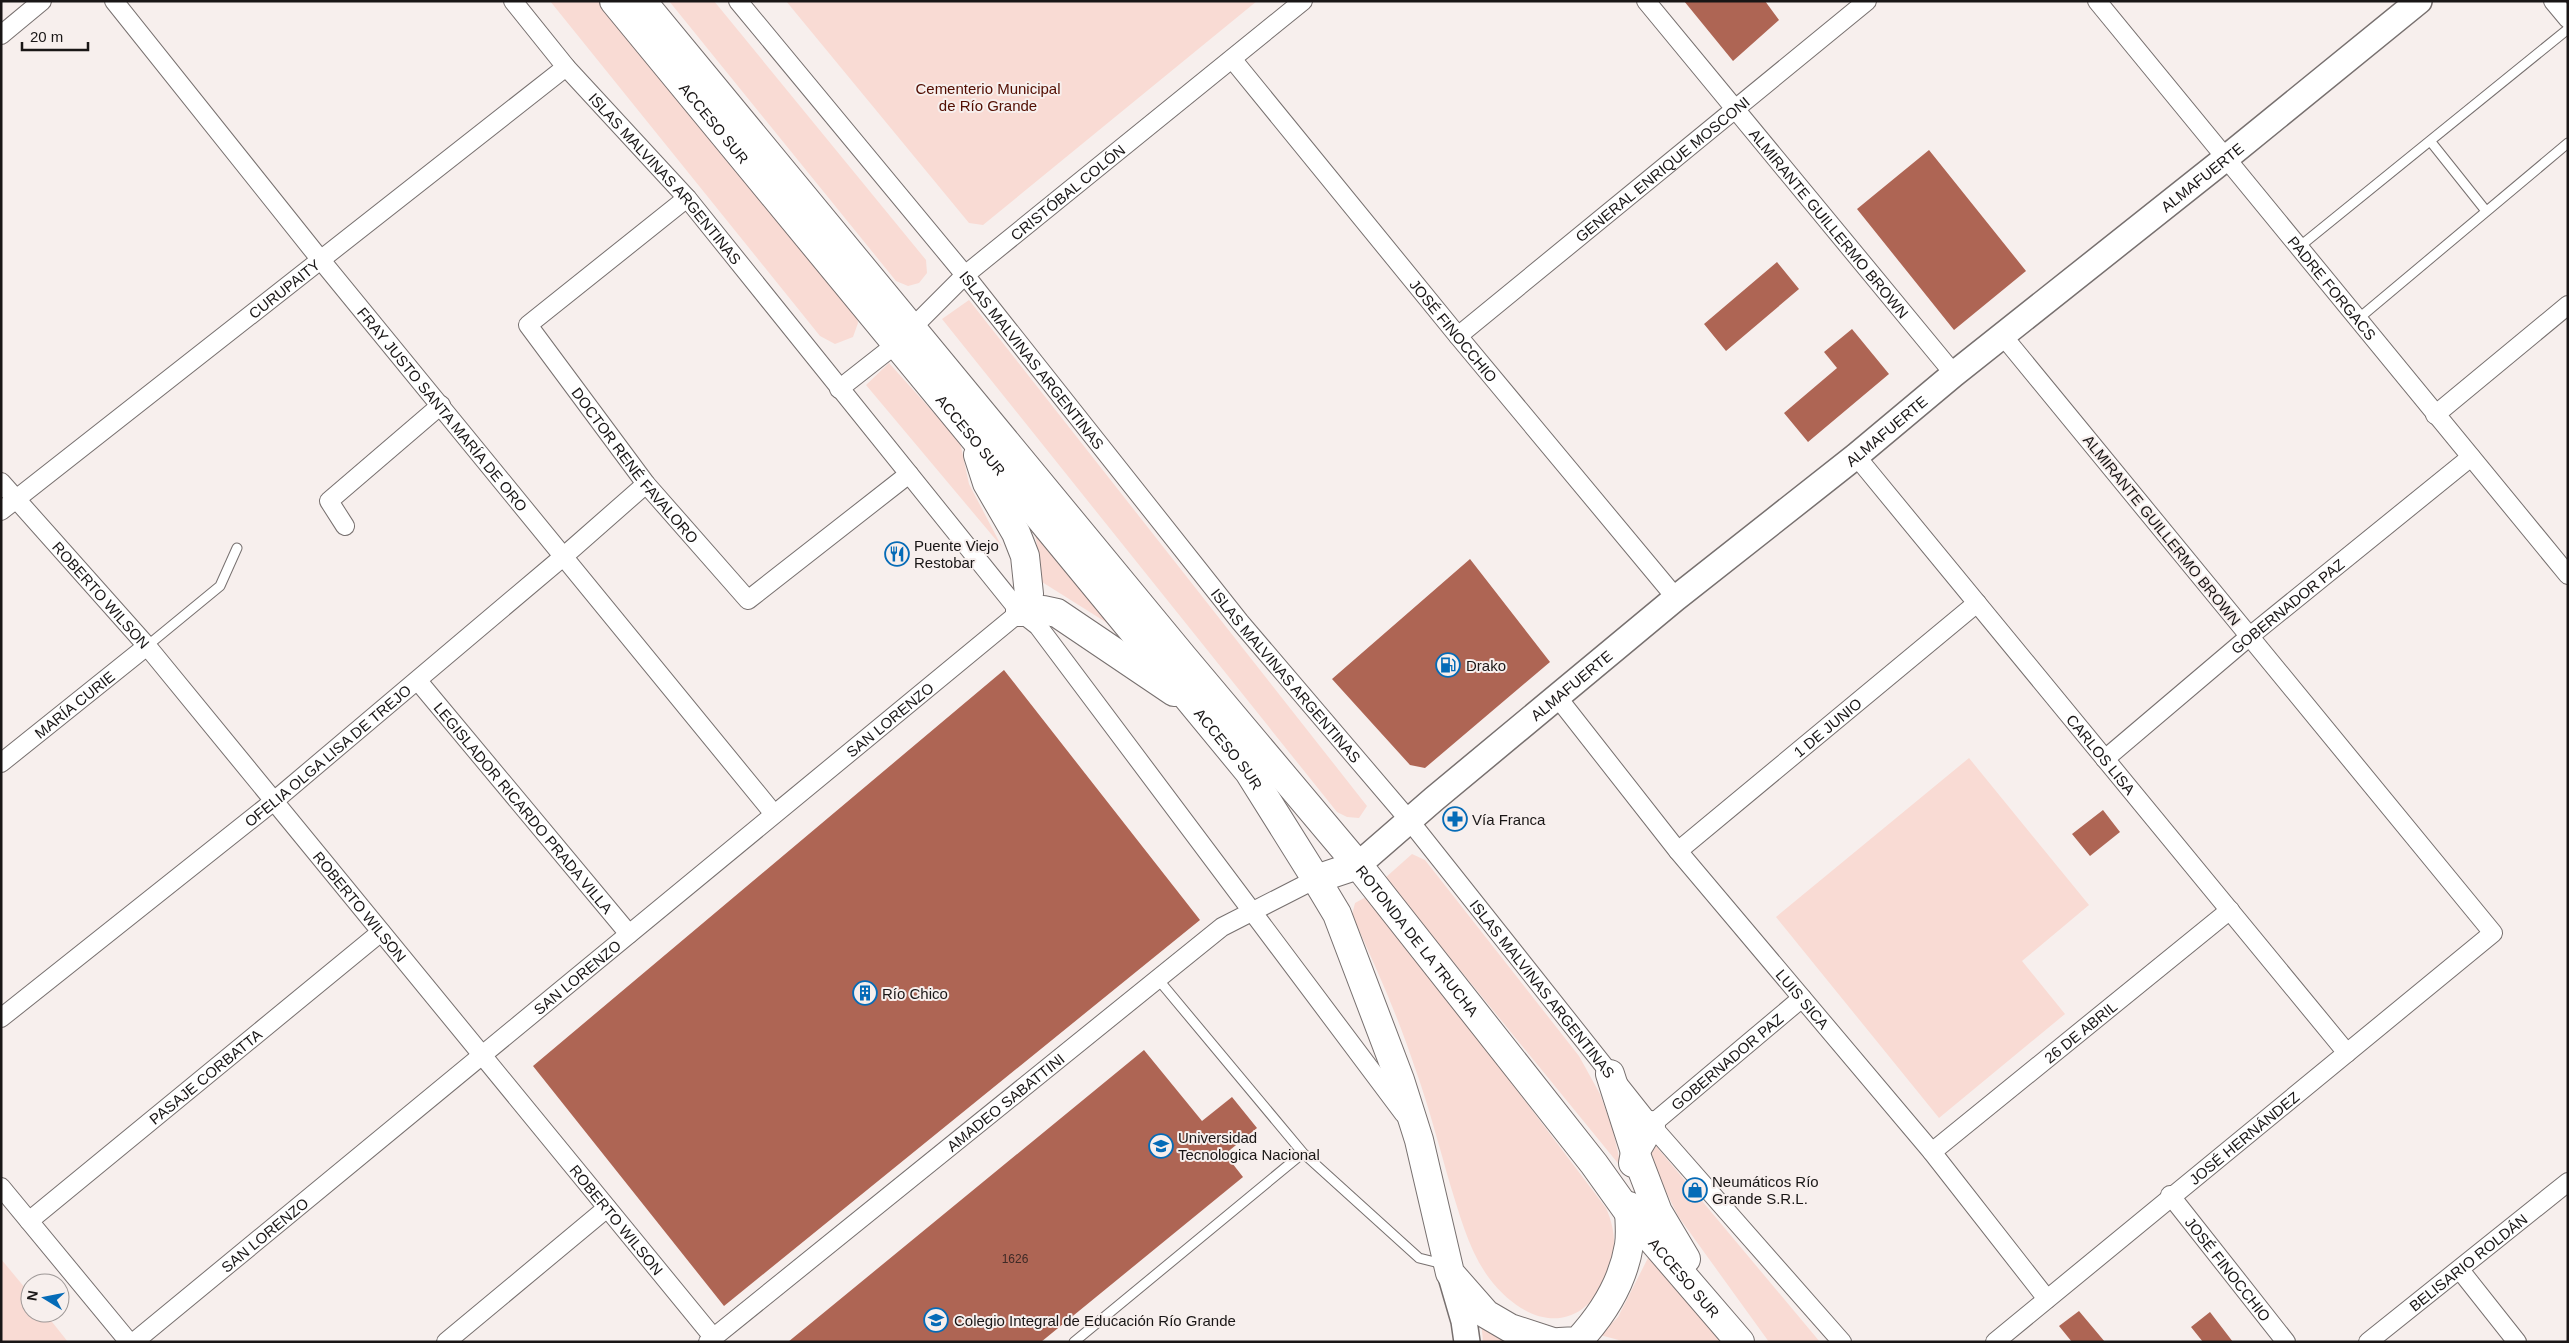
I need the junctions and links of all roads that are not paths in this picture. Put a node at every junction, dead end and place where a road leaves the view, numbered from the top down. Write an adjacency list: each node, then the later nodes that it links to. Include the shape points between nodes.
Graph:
1 (42, 1): 15 (street)
2 (114, 1): 25 (street, FRAY JUSTO SANTA MARÍA DE ORO)
3 (513, 1): 17 (street, ISLAS MALVINAS ARGENTINAS)
4 (614, 1): 31 (main road, ACCESO SUR)
5 (642, 1): 31 (main road, ACCESO SUR)
6 (738, 1): 26 (street, ISLAS MALVINAS ARGENTINAS)
7 (1303, 1): 16 (street, CRISTÓBAL COLÓN)
8 (1646, 1): 18 (street, ALMIRANTE GUILLERMO BROWN)
9 (1867, 1): 18 (street, GENERAL ENRIQUE MOSCONI)
10 (2097, 1): 21 (street, PADRE FORGACS)
11 (2419, 1): 21 (street, ALMAFUERTE)
12 (2553, 1): 13 (street)
13 (2568, 19)
14 (2568, 30): 19 (lane)
15 (1, 36)
16 (1233, 60): 26 (street, CRISTÓBAL COLÓN); 29 (street, JOSÉ FINOCCHIO)
17 (566, 67): 22 (street, ISLAS MALVINAS ARGENTINAS); 25 (street, CURUPAITY)
18 (1736, 110): 29 (street, GENERAL ENRIQUE MOSCONI); 32 (street, ALMIRANTE GUILLERMO BROWN)
19 (2431, 142): 23 (lane); 24 (lane)
20 (2568, 143): 23 (lane)
21 (2226, 158): 24 (street, PADRE FORGACS); 30 (street, ALMAFUERTE)
22 (687, 198): 33 (street, ISLAS MALVINAS ARGENTINAS); 41 (street, DOCTOR RENÉ FAVALORO, via 528,325)
23 (2486, 211): 28 (lane)
24 (2298, 247): 28 (street, PADRE FORGACS)
25 (320, 260): 34 (street, FRAY JUSTO SANTA MARÍA DE ORO); 42 (street, CURUPAITY)
26 (965, 275): 31 (street, CRISTÓBAL COLÓN); 59 (street, ISLAS MALVINAS ARGENTINAS, via 1240,622)
27 (2568, 305): 35 (street)
28 (2358, 319): 35 (street, PADRE FORGACS)
29 (1458, 336): 47 (street, JOSÉ FINOCCHIO)
30 (2003, 336): 32 (street, ALMAFUERTE); 50 (street, ALMIRANTE GUILLERMO BROWN)
31 (903, 337): 33 (street, CRISTÓBAL COLÓN); 36 (main road, ACCESO SUR); 61 (main road, ACCESO SUR)
32 (1954, 374): 37 (street, ALMAFUERTE)
33 (839, 389): 39 (street, ISLAS MALVINAS ARGENTINAS)
34 (441, 405): 43 (street, via 329,501); 45 (street, FRAY JUSTO SANTA MARÍA DE ORO)
35 (2435, 415): 38 (street, PADRE FORGACS)
36 (972, 437): 49 (main road, via 986,483 1016,533 1025,556 1029,594); 54 (main road, ACCESO SUR)
37 (1856, 456): 47 (street, ALMAFUERTE); 48 (street, CARLOS LISA)
38 (2471, 457): 46 (street, PADRE FORGACS); 50 (street, GOBERNADOR PAZ)
39 (909, 474): 41 (street, DOCTOR RENÉ FAVALORO, via 748,600); 49 (street, ISLAS MALVINAS ARGENTINAS)
40 (1, 482): 42 (street, ROBERTO WILSON)
41 (646, 484): 45 (street, OFELIA OLGA LISA DE TREJO)
42 (8, 505): 51 (street, ROBERTO WILSON)
43 (345, 526)
44 (237, 548): 51 (lane, via 220,586)
45 (564, 556): 52 (street, OFELIA OLGA LISA DE TREJO); 58 (street, FRAY JUSTO SANTA MARÍA DE ORO)
46 (2568, 576)
47 (1676, 598): 53 (street, ALMAFUERTE)
48 (1978, 603): 55 (street, CARLOS LISA); 60 (street, 1 DE JUNIO)
49 (1020, 612): 54 (main road, via 1044,610 1057,613 1163,687); 58 (street, SAN LORENZO); 63 (street, ISLAS MALVINAS ARGENTINAS, via 1038,626)
50 (2250, 636): 55 (street, GOBERNADOR PAZ); 66 (street, ALMIRANTE GUILLERMO BROWN)
51 (147, 646): 56 (street, MARÍA CURIE); 57 (street, ROBERTO WILSON)
52 (418, 681): 57 (street, OFELIA OLGA LISA DE TREJO); 67 (street, LEGISLADOR RICARDO PRADA VILLA)
53 (1558, 698): 59 (street, ALMAFUERTE); 60 (street, LUIS SICA)
54 (1189, 700): 62 (main road, ACCESO SUR, via 1249,772)
55 (2105, 759): 64 (street, CARLOS LISA)
56 (1, 763)
57 (274, 801): 65 (street, ROBERTO WILSON); 70 (street, OFELIA OLGA LISA DE TREJO)
58 (774, 814): 67 (street, SAN LORENZO)
59 (1409, 820): 61 (street, ALMAFUERTE); 73 (street, ISLAS MALVINAS ARGENTINAS)
60 (1678, 851): 69 (street, LUIS SICA)
61 (1358, 865): 62 (main road, ROTONDA DE LA TRUCHA); 83 (main road, ROTONDA DE LA TRUCHA)
62 (1316, 879): 63 (street, AMADEO SABATTINI); 75 (main road, via 1337,914 1386,1039)
63 (1252, 909): 68 (street, AMADEO SABATTINI, via 1222,927); 75 (street, ISLAS MALVINAS ARGENTINAS, via 1401,1109)
64 (2230, 910): 71 (street, CARLOS LISA); 77 (street, 26 DE ABRIL)
65 (381, 932): 72 (street, ROBERTO WILSON); 84 (street, PASAJE CORBATTA)
66 (2493, 933): 71 (street, JOSÉ HERNÁNDEZ)
67 (629, 934): 72 (street, SAN LORENZO)
68 (1157, 977): 78 (lane); 89 (street, AMADEO SABATTINI)
69 (1802, 998): 74 (street, GOBERNADOR PAZ); 77 (street, LUIS SICA)
70 (1, 1018)
71 (2347, 1053): 81 (street, JOSÉ HERNÁNDEZ)
72 (482, 1055): 82 (street, ROBERTO WILSON); 91 (street, SAN LORENZO)
73 (1610, 1074): 74 (street, ISLAS MALVINAS ARGENTINAS); 76 (main road)
74 (1651, 1125): 76 (main road); 97 (street, ISLAS MALVINAS ARGENTINAS)
75 (1419, 1140): 85 (main road)
76 (1635, 1152): 83 (main road, via 1629,1176); 88 (main road, via 1658,1212)
77 (1932, 1152): 87 (street, LUIS SICA)
78 (1303, 1153): 85 (lane, via 1419,1258); 93 (lane)
79 (2568, 1182): 86 (street, BELISARIO ROLDÁN)
80 (1, 1186): 84 (street)
81 (2170, 1195): 87 (street, JOSÉ HERNÁNDEZ); 99 (street, JOSÉ FINOCCHIO)
82 (607, 1208): 89 (street, ROBERTO WILSON); 92 (street)
83 (1629, 1212): 88 (main road, ACCESO SUR); 95 (main road, via 1629,1245 1614,1291 1598,1318)
84 (29, 1221): 90 (street)
85 (1449, 1269): 94 (street); 95 (main road, via 1486,1314 1510,1328)
86 (2460, 1270): 100 (street, BELISARIO ROLDÁN); 101 (street)
87 (2047, 1299): 98 (street, JOSÉ HERNÁNDEZ)
88 (1718, 1314): 96 (main road, ACCESO SUR)
89 (710, 1340)
90 (129, 1342)
91 (134, 1342)
92 (446, 1342)
93 (1074, 1342)
94 (1467, 1342)
95 (1570, 1342)
96 (1740, 1342)
97 (1842, 1342)
98 (1995, 1342)
99 (2286, 1342)
100 (2368, 1342)
101 (2518, 1342)

